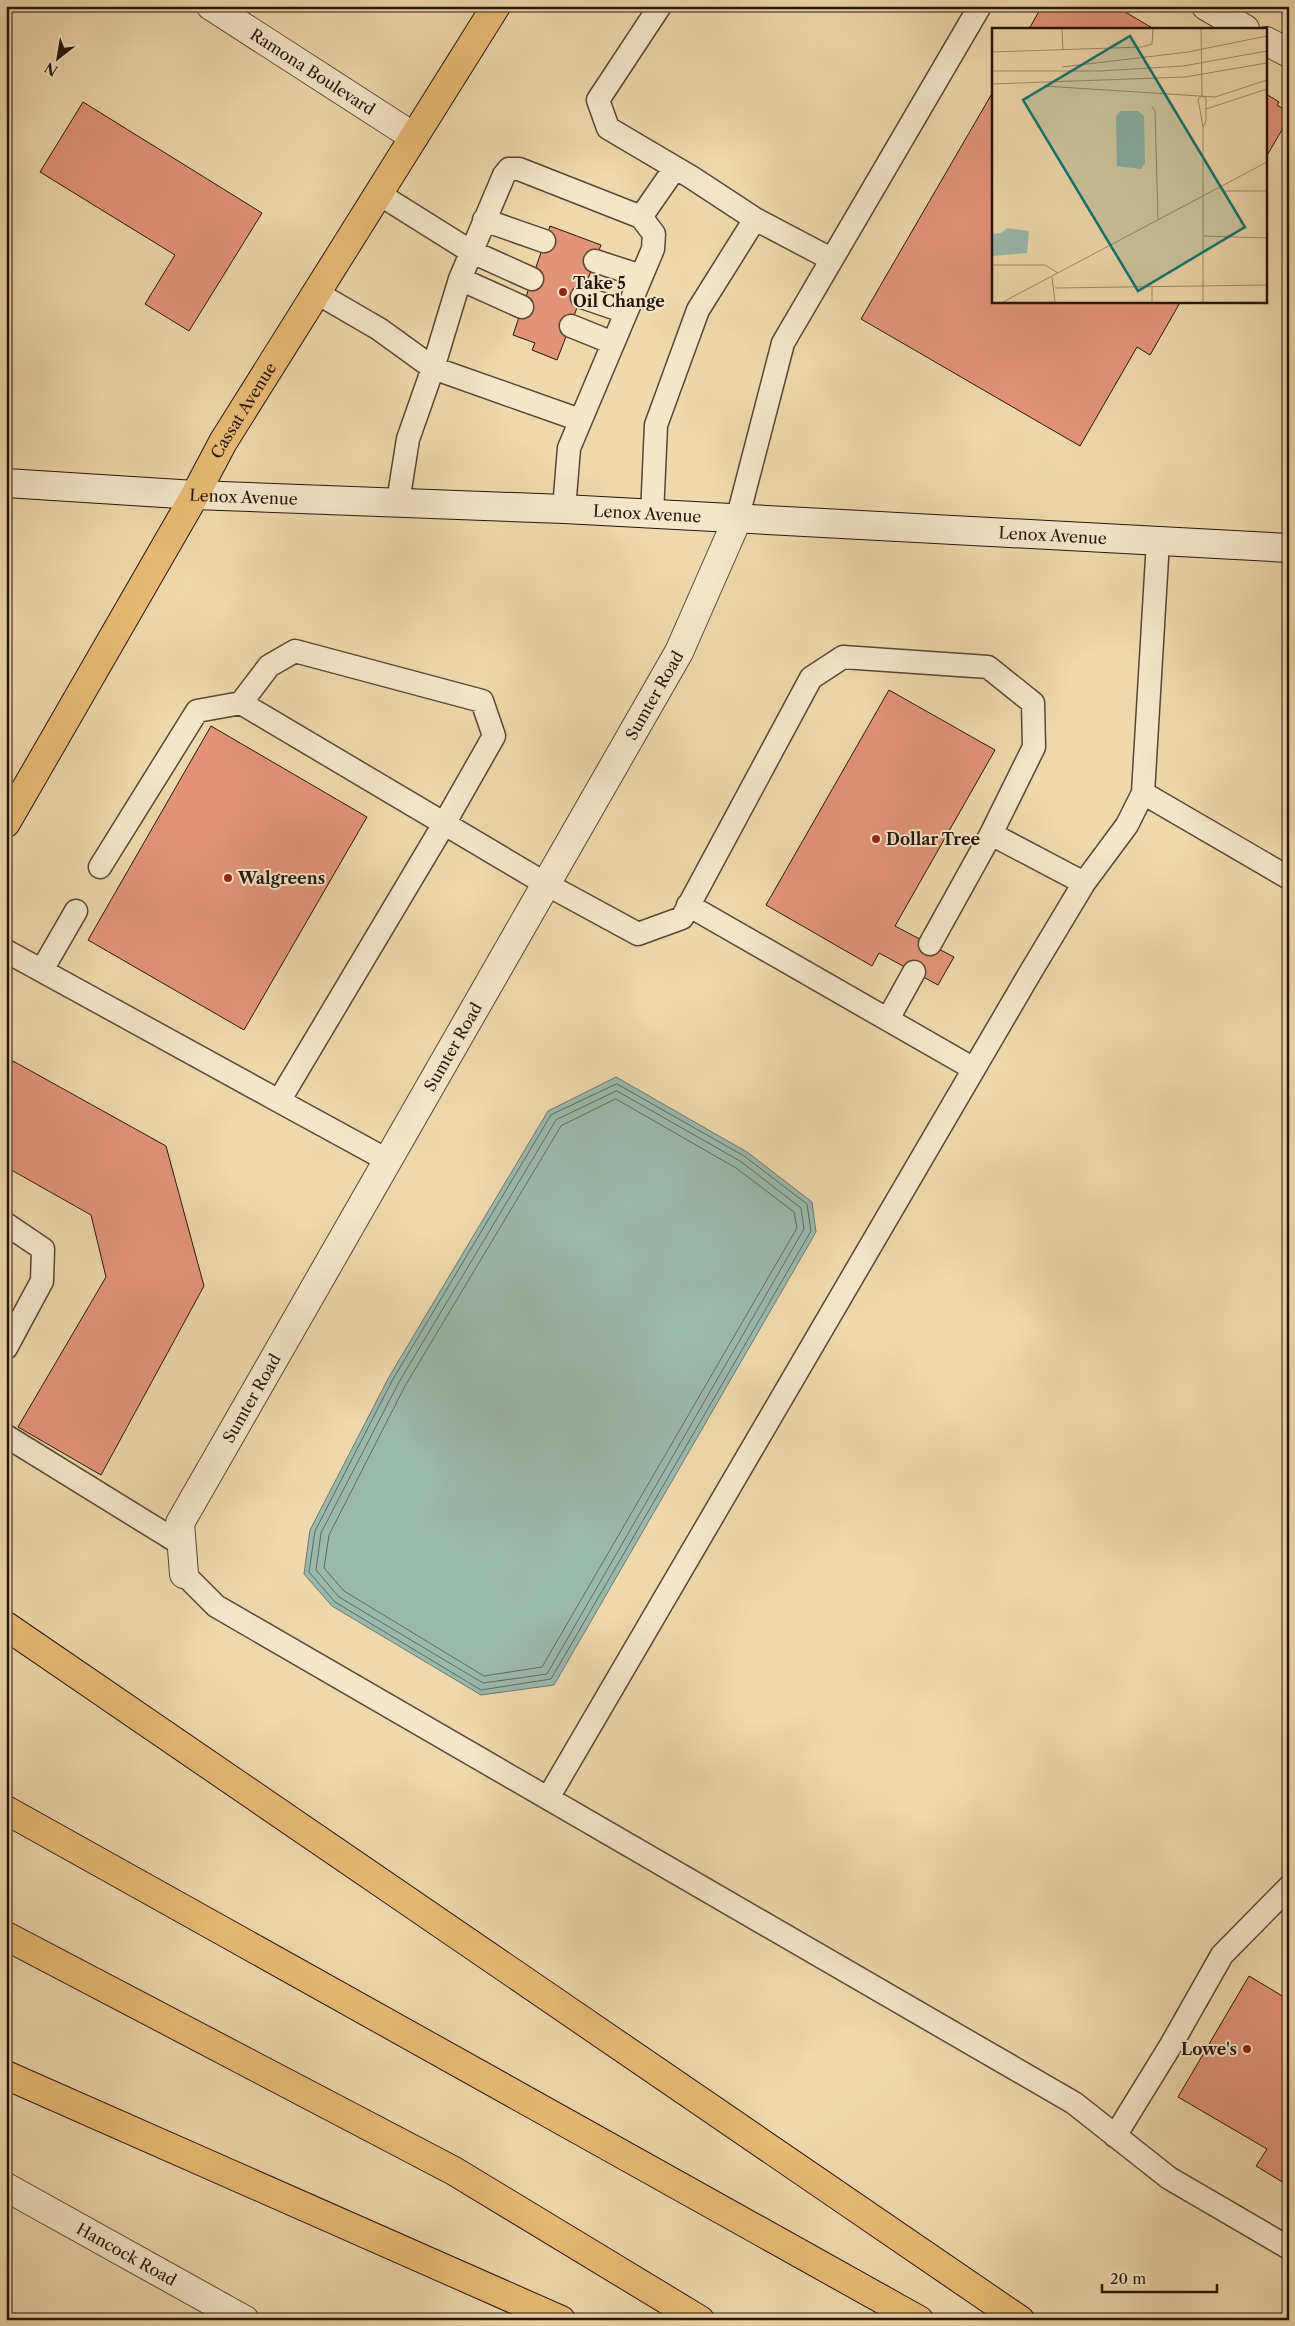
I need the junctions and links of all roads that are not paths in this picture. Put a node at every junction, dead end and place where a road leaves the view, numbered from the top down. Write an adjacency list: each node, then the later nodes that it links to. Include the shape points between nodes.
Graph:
1 (211, 6): 9 (street, Ramona Boulevard)
2 (496, 6): 9 (main road, Cassat Avenue)
3 (660, 6): 10 (lane, via 598,100 608,128)
4 (980, 6): 17 (lane)
5 (1206, 6): 6 (street)
6 (1243, 28)
7 (1268, 42): 8 (street)
8 (1289, 53)
9 (414, 137): 11 (main road, Cassat Avenue)
10 (675, 168): 12 (lane); 13 (lane)
11 (379, 194): 16 (lane); 22 (main road, Cassat Avenue)
12 (640, 217): 14 (lane, via 519,169 509,170 504,175); 19 (lane, via 654,234 653,249)
13 (755, 219): 17 (lane); 34 (lane, via 698,310 656,425)
14 (484, 220): 15 (lane); 16 (lane)
15 (544, 241)
16 (470, 252): 20 (lane); 21 (lane)
17 (831, 259): 35 (lane, via 783,343)
18 (595, 262): 19 (lane)
19 (641, 276): 25 (lane)
20 (532, 278)
21 (460, 279): 24 (lane); 28 (lane)
22 (317, 293): 28 (lane, via 379,329); 31 (main road, Cassat Avenue, via 223,442)
23 (582, 296): 25 (lane)
24 (522, 307)
25 (626, 312): 27 (lane)
26 (571, 326): 27 (lane)
27 (613, 343): 29 (lane)
28 (433, 368): 29 (lane); 32 (lane, via 408,439)
29 (580, 420): 33 (lane, via 569,448)
30 (6, 484): 31 (street, Lenox Avenue)
31 (195, 496): 32 (street, Lenox Avenue); 40 (main road, Cassat Avenue)
32 (398, 502): 33 (street, Lenox Avenue)
33 (564, 509): 34 (street, Lenox Avenue)
34 (652, 515): 35 (street, Lenox Avenue)
35 (737, 520): 36 (street, Lenox Avenue); 46 (street, Sumter Road, via 679,652)
36 (1158, 541): 37 (street, Lenox Avenue); 39 (lane)
37 (1289, 548)
38 (241, 702): 41 (lane); 41 (lane, via 269,666 295,651 482,701 494,736); 43 (lane, via 197,710)
39 (1143, 793): 44 (lane); 45 (lane, via 1127,825)
40 (6, 823)
41 (444, 824): 46 (lane); 55 (lane)
42 (991, 834): 45 (lane); 47 (lane, via 1034,747 1033,703 988,667 843,657 811,678); 49 (lane)
43 (100, 867)
44 (1289, 878)
45 (1084, 883): 54 (lane)
46 (546, 884): 47 (lane, via 638,934 682,918); 56 (street, Sumter Road)
47 (688, 905): 53 (lane)
48 (76, 911): 51 (lane)
49 (930, 944)
50 (6, 951): 51 (lane)
51 (42, 970): 55 (lane)
52 (914, 972): 53 (lane)
53 (888, 1019): 54 (lane)
54 (974, 1069): 63 (lane)
55 (279, 1100): 56 (lane)
56 (387, 1160): 60 (street, Sumter Road, via 180,1522)
57 (6, 1224): 58 (lane, via 43,1249 42,1281)
58 (6, 1348)
59 (6, 1436): 60 (lane)
60 (181, 1544): 61 (street, Sumter Road)
61 (184, 1574): 63 (lane, via 216,1606)
62 (6, 1626): 75 (main road)
63 (548, 1798): 68 (lane, via 1074,2103)
64 (6, 1810): 74 (main road)
65 (1289, 1887): 68 (lane, via 1222,1955)
66 (6, 1936): 73 (main road, via 454,2170)
67 (6, 2074): 72 (main road)
68 (1115, 2136): 70 (lane, via 1169,2178)
69 (6, 2187): 71 (street, Hancock Road)
70 (1289, 2248)
71 (245, 2320)
72 (561, 2320)
73 (700, 2320)
74 (919, 2320)
75 (1020, 2320)

